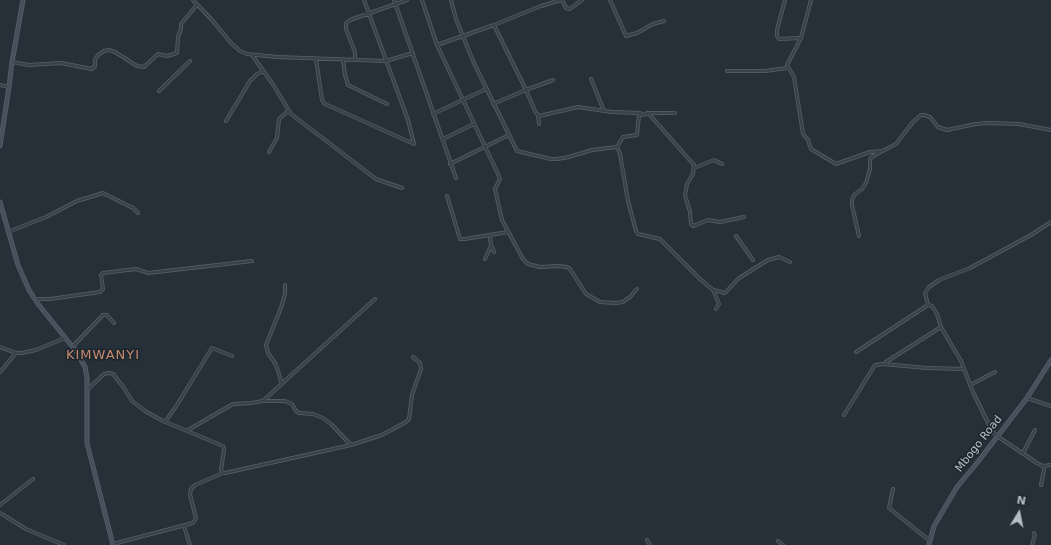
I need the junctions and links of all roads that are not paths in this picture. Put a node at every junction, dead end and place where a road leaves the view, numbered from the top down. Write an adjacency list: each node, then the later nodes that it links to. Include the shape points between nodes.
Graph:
1 (23, 0): 28 (street)
2 (193, 0): 14 (street)
3 (364, 0): 15 (street)
4 (394, 0): 13 (street)
5 (407, 0): 13 (street)
6 (422, 0): 20 (street)
7 (451, 0): 18 (street)
8 (562, 0): 9 (street, via 566,8 570,9); 17 (street)
9 (582, 0)
10 (610, 0): 16 (street, via 626,36)
11 (785, 0): 19 (street, via 777,36 779,39)
12 (811, 0): 19 (street)
13 (395, 4): 15 (street); 21 (street)
14 (197, 5): 22 (street, via 236,49); 28 (street, via 181,24 178,53 168,56 158,54 144,67 137,66 109,50 98,55 92,69 61,63 29,65)
15 (369, 13): 25 (street, via 350,20 345,25 354,49); 27 (street)
16 (664, 21)
17 (494, 25): 18 (street); 37 (street)
18 (463, 36): 20 (street); 36 (street)
19 (801, 38): 29 (street, via 787,65)
20 (437, 45): 39 (street)
21 (412, 53): 27 (street); 45 (street)
22 (252, 54): 23 (street); 31 (street)
23 (316, 59): 24 (street); 27 (street, via 322,100 325,104 414,145 408,120)
24 (343, 60): 25 (street); 40 (street, via 348,85)
25 (355, 60): 27 (street)
26 (190, 61): 38 (street)
27 (386, 61)
28 (12, 62): 35 (street)
29 (788, 68): 30 (street); 58 (street, via 794,77 804,134 811,149 836,164 870,152)
30 (726, 71)
31 (264, 72): 42 (street); 48 (street, via 257,74 250,81)
32 (591, 79): 43 (street)
33 (553, 80): 37 (street)
34 (0, 85): 35 (street)
35 (9, 87): 47 (street)
36 (486, 89): 39 (street); 41 (street)
37 (526, 90): 41 (street); 46 (street)
38 (159, 91)
39 (462, 100): 45 (street); 49 (street)
40 (387, 104)
41 (493, 104): 52 (street)
42 (288, 111): 59 (street, via 279,119 277,138); 64 (street, via 376,180)
43 (604, 111): 44 (street); 46 (street, via 578,107)
44 (675, 112)
45 (433, 114): 54 (street)
46 (538, 115): 50 (street)
47 (2, 122): 53 (street)
48 (226, 122)
49 (474, 124): 54 (street); 56 (street)
50 (539, 124)
51 (1051, 130): 58 (street, via 1020,124 987,123 947,130 938,127 930,117 921,115 896,144)
52 (509, 134): 56 (street); 57 (street, via 517,151 551,158 570,157 592,150)
53 (0, 139): 55 (street)
54 (443, 139): 60 (street)
55 (0, 146)
56 (485, 147): 60 (street); 71 (street, via 500,179 495,186 495,192)
57 (617, 147): 62 (street, via 623,137 637,135 639,115 649,114); 83 (street, via 638,234 660,239)
58 (886, 150): 74 (street, via 871,158 866,183 853,197 852,205)
59 (269, 152)
60 (450, 164): 63 (street)
61 (722, 164): 62 (street, via 714,160)
62 (694, 168): 68 (street, via 685,194 693,226 708,220 720,222)
63 (456, 178)
64 (402, 188)
65 (447, 196): 72 (street, via 460,239)
66 (0, 202): 70 (street)
67 (138, 213): 70 (street, via 103,193)
68 (744, 217)
69 (1051, 222): 86 (street, via 970,268 929,286 925,294)
70 (8, 232): 84 (street, via 22,275)
71 (508, 232): 72 (street); 82 (street, via 526,263 540,267 567,267 586,294 600,302 623,302)
72 (491, 235): 75 (street)
73 (736, 236): 79 (street)
74 (859, 236)
75 (491, 245): 76 (street); 77 (street)
76 (494, 252)
77 (485, 259)
78 (252, 260): 84 (street, via 151,272 136,269 103,273 103,289 100,292)
79 (753, 260)
80 (790, 262): 83 (street, via 779,257 768,260 739,278 725,293)
81 (285, 285): 102 (street, via 281,308 266,345)
82 (637, 289)
83 (713, 290): 87 (street, via 719,304)
84 (35, 299): 90 (street)
85 (375, 299): 102 (street)
86 (928, 305): 89 (street, via 934,307); 93 (street)
87 (716, 309)
88 (114, 323): 91 (street, via 107,315 103,315)
89 (941, 327): 98 (street); 99 (street)
90 (66, 338): 91 (street); 94 (street, via 29,352)
91 (73, 346): 104 (street, via 85,367)
92 (0, 347): 94 (street)
93 (856, 352)
94 (16, 353): 100 (street)
95 (232, 356): 109 (street, via 212,348)
96 (413, 357): 113 (street, via 420,363 421,369 412,394 408,421 382,435)
97 (1051, 360): 105 (street, Mbogo Road)
98 (886, 362)
99 (964, 369): 103 (street); 108 (street, via 875,365)
100 (0, 372)
101 (995, 372): 103 (street)
102 (282, 384): 106 (street)
103 (970, 385): 112 (street)
104 (87, 390): 109 (street, via 104,374 111,374 137,406); 129 (street, via 89,452)
105 (1027, 398): 107 (street); 112 (street, Mbogo Road)
106 (263, 401): 111 (street, via 233,404); 113 (street, via 287,401 299,414 319,416 331,424)
107 (1051, 406)
108 (844, 415)
109 (165, 422): 111 (street)
110 (1035, 430): 114 (street)
111 (188, 431): 117 (street, via 223,446)
112 (997, 436): 114 (street); 127 (street, Mbogo Road, via 957,487 934,526)
113 (351, 445): 117 (street)
114 (1023, 453): 116 (street)
115 (1051, 465): 116 (street)
116 (1043, 466): 119 (street)
117 (223, 473): 123 (street, via 191,489 190,495 196,518 193,523)
118 (33, 479): 121 (street)
119 (1041, 485)
120 (893, 489): 127 (street, via 889,508)
121 (0, 505)
122 (0, 513): 128 (street, via 26,529)
123 (184, 526): 129 (street); 130 (street)
124 (1034, 533): 133 (street, via 1036,535)
125 (647, 540): 131 (street)
126 (778, 540): 132 (street)
127 (929, 543)
128 (64, 545)
129 (113, 545)
130 (190, 545)
131 (650, 545)
132 (783, 545)
133 (1032, 545)

